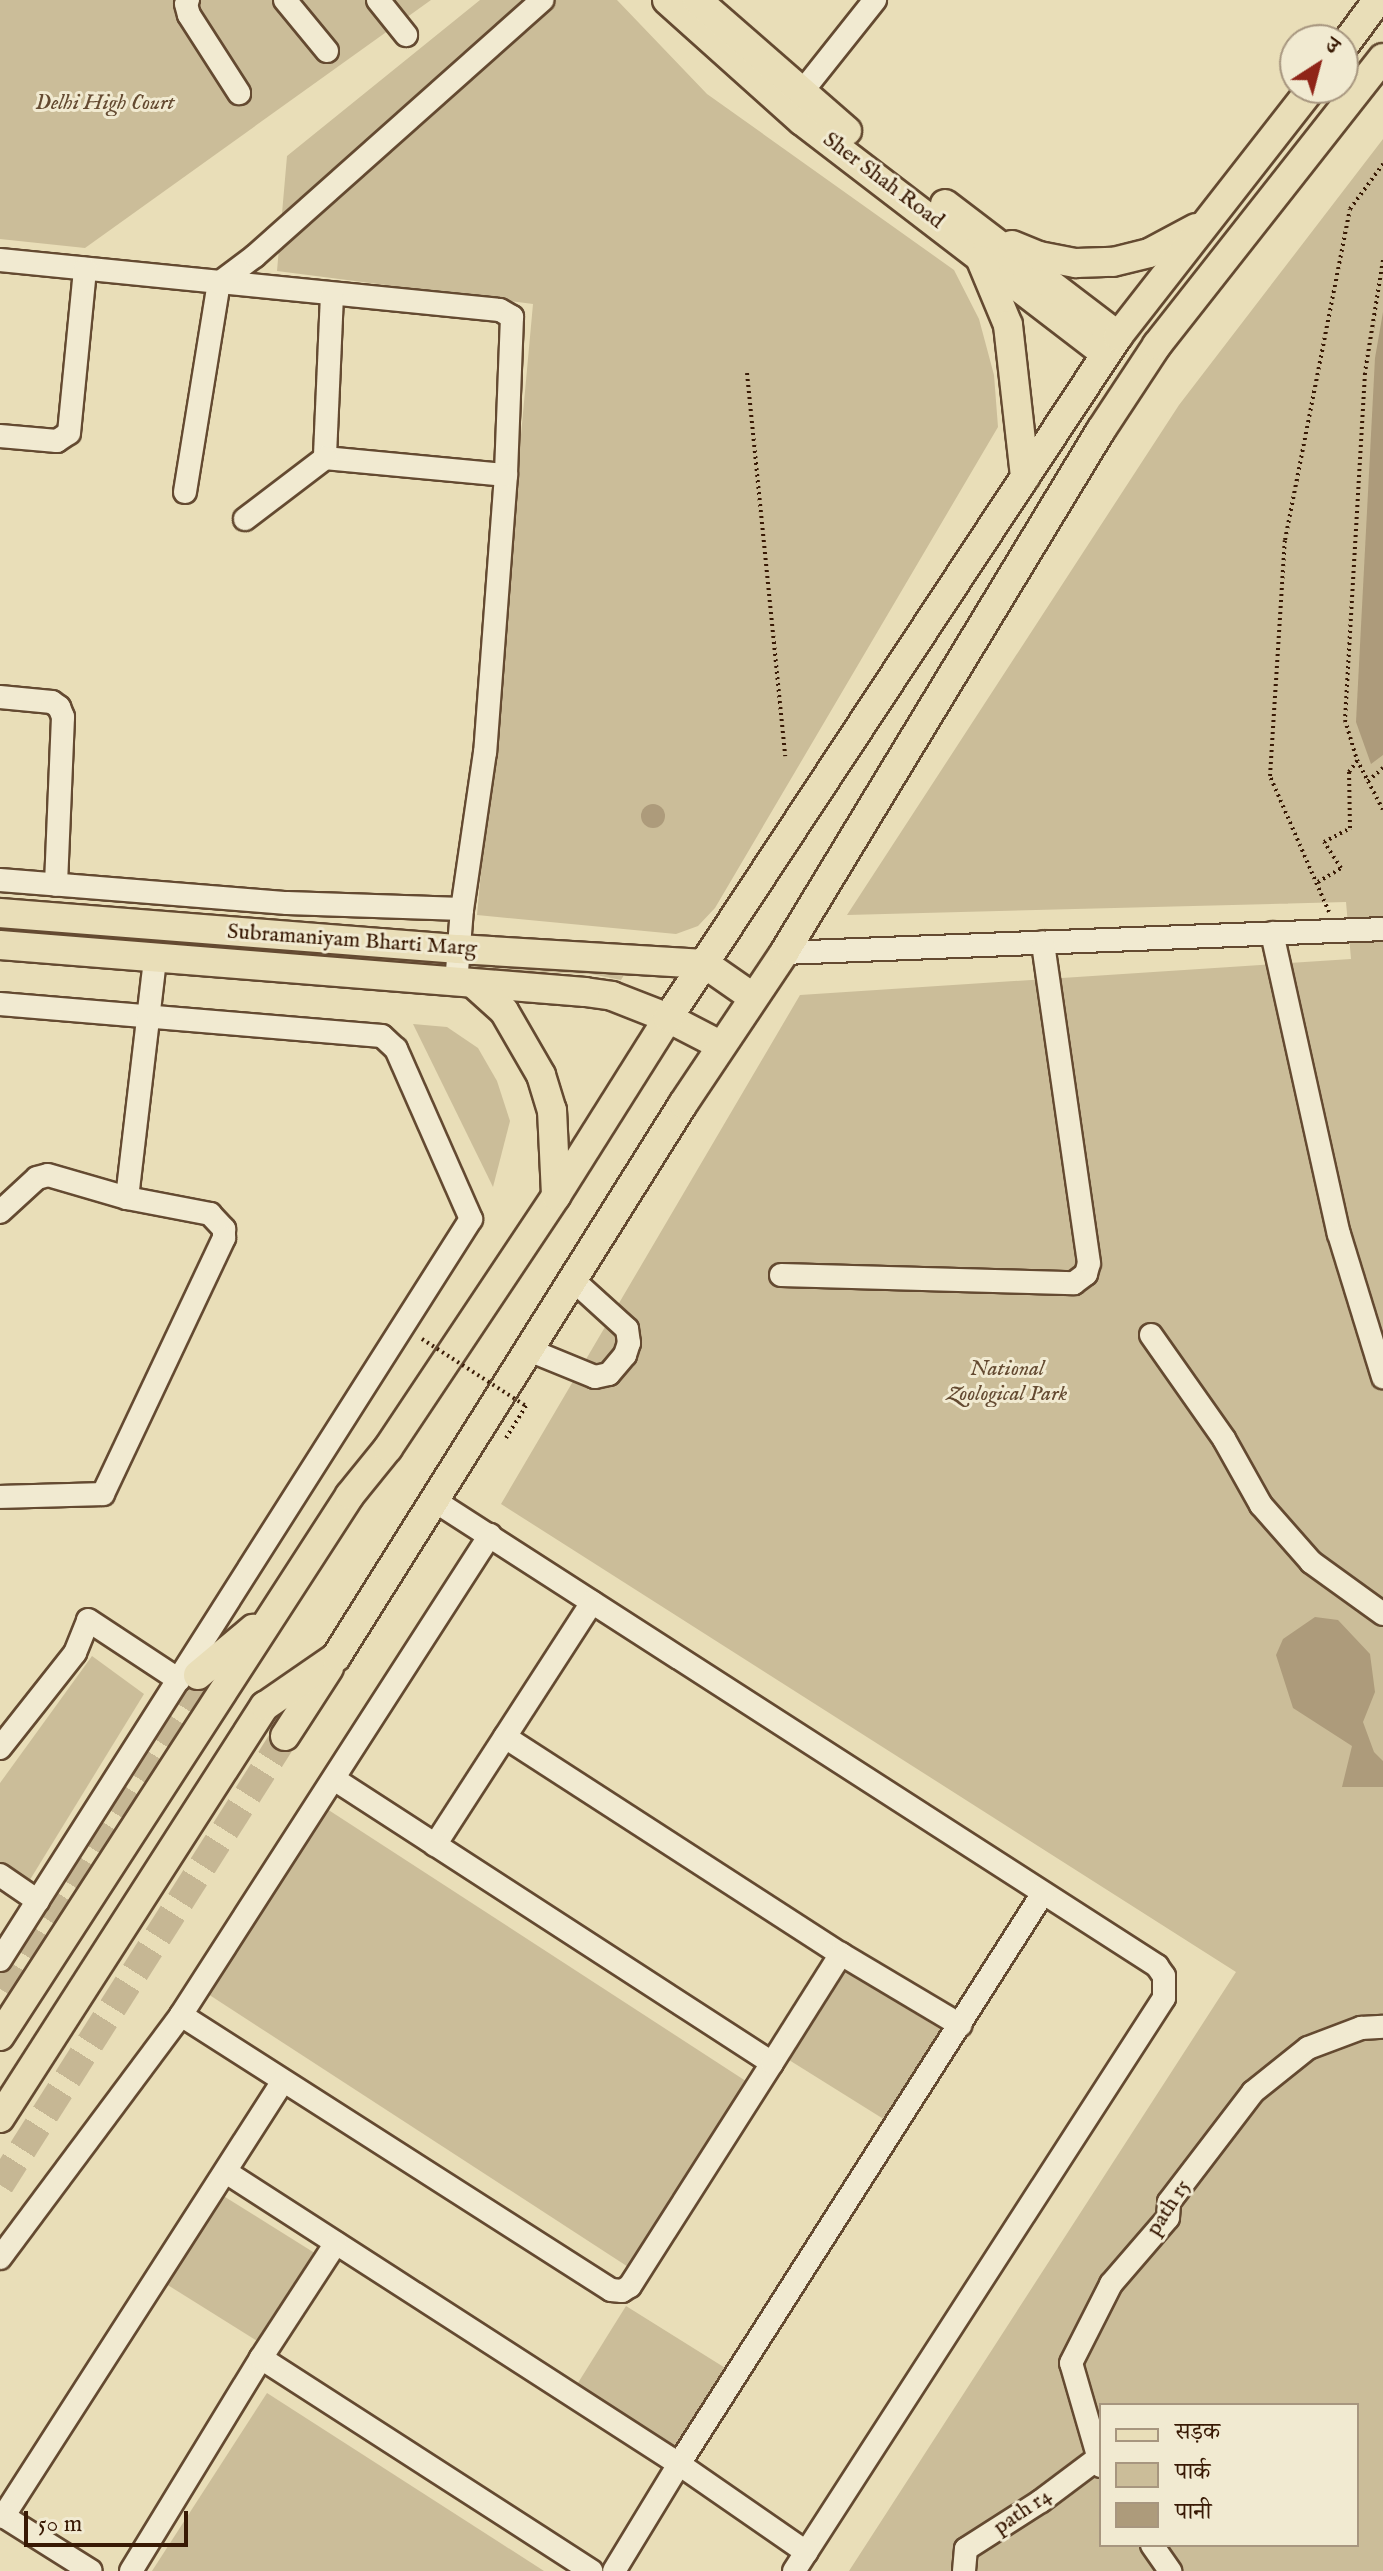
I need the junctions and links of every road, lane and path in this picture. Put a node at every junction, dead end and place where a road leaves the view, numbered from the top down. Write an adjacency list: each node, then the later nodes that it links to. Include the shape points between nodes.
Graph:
1 (188, 0): 13 (street, via 189,15)
2 (285, 0): 11 (street)
3 (378, 0): 10 (street)
4 (542, 0): 23 (street)
5 (667, 0): 19 (main road, Sher Shah Road, via 802,121)
6 (697, 0): 14 (main road, Sher Shah Road)
7 (875, 0): 14 (street)
8 (1378, 0): 9 (main road)
9 (1359, 26)
10 (406, 35)
11 (327, 51)
12 (1383, 58): 52 (main road, via 1157,345)
13 (239, 93)
14 (801, 93): 18 (main road, Sher Shah Road)
15 (1300, 104): 17 (main road)
16 (1383, 164): 42 (path, via 1350,209 1285,540 1270,776)
17 (1213, 218): 18 (main road, via 1149,253 1113,262 1076,263 1039,256); 26 (main road)
18 (972, 224): 25 (main road, Sher Shah Road)
19 (980, 255): 25 (main road, Sher Shah Road); 31 (main road, via 1008,325)
20 (0, 260): 22 (street)
21 (1383, 260): 36 (path, via 1365,373 1345,720)
22 (85, 269): 23 (street); 28 (street, via 69,433 57,441)
23 (219, 283): 24 (street); 32 (street)
24 (332, 295): 29 (street); 30 (street, via 508,313 514,324)
25 (1077, 319): 26 (main road, Sher Shah Road)
26 (1112, 345): 31 (main road)
27 (747, 373): 35 (path)
28 (0, 436)
29 (325, 458): 30 (street); 33 (street)
30 (506, 475): 44 (street, via 485,752)
31 (1025, 477): 54 (main road)
32 (185, 492)
33 (245, 519)
34 (0, 697): 43 (street, via 52,702 63,717)
35 (785, 756)
36 (1357, 760): 38 (path); 42 (path, via 1349,772 1350,828 1324,842 1341,868)
37 (1383, 768): 38 (path)
38 (1368, 781): 39 (path)
39 (1381, 802): 40 (path)
40 (1383, 810)
41 (0, 880): 43 (street)
42 (1318, 882): 47 (path)
43 (56, 885): 44 (street, via 287,903)
44 (462, 909): 51 (street)
45 (0, 913): 51 (main road, Subramaniyam Bharti Marg)
46 (1383, 929): 47 (street)
47 (1332, 931): 48 (street)
48 (1272, 933): 49 (street); 69 (street, via 1339,1234)
49 (1043, 942): 52 (street); 64 (street, via 1089,1263 1086,1274 1074,1283)
50 (0, 945): 53 (main road, Subramaniyam Bharti Marg)
51 (458, 949): 54 (main road, Subramaniyam Bharti Marg); 55 (street)
52 (784, 953): 56 (main road)
53 (155, 958): 55 (main road, Subramaniyam Bharti Marg); 58 (street)
54 (705, 964): 56 (main road); 59 (main road)
55 (465, 984): 59 (main road, Subramaniyam Bharti Marg, via 612,996); 61 (main road, via 504,1011 541,1075 552,1110)
56 (751, 996): 60 (main road)
57 (0, 1004): 58 (street)
58 (149, 1017): 62 (street); 78 (street, via 382,1036 390,1041 471,1219)
59 (668, 1018): 60 (main road, Subramaniyam Bharti Marg); 61 (main road)
60 (720, 1045): 65 (main road)
61 (556, 1196): 75 (main road)
62 (127, 1198): 63 (street, via 42,1175); 71 (street, via 210,1214 220,1221 224,1238 103,1494)
63 (0, 1212)
64 (781, 1275)
65 (573, 1280): 68 (main road); 68 (street, via 627,1329 625,1355 609,1374 595,1377)
66 (1151, 1335): 76 (street, via 1224,1439 1261,1505 1311,1562)
67 (422, 1339): 70 (path, bridge, via 526,1406)
68 (529, 1350): 72 (main road)
69 (1383, 1377)
70 (506, 1438)
71 (0, 1497)
72 (435, 1501): 73 (street); 77 (main road)
73 (490, 1535): 74 (street); 82 (street)
74 (592, 1602): 80 (street); 85 (street)
75 (276, 1610): 78 (main road); 92 (main road)
76 (1383, 1614)
77 (336, 1657): 79 (main road); 95 (main road, via 265,1706)
78 (189, 1678): 81 (street, via 88,1620 75,1653); 86 (street)
79 (285, 1736)
80 (505, 1737): 83 (street); 87 (street)
81 (0, 1748)
82 (334, 1779): 83 (street); 89 (street)
83 (435, 1845): 93 (street)
84 (0, 1875): 86 (street)
85 (1043, 1893): 90 (street); 104 (street, via 1157,1966 1164,1976 1164,1998)
86 (38, 1901): 88 (street)
87 (841, 1954): 90 (street); 93 (street)
88 (0, 1960)
89 (181, 2015): 94 (street); 98 (street)
90 (960, 2025): 101 (street)
91 (1383, 2027): 100 (street, path r5, via 1361,2028 1308,2048 1253,2092 1169,2202 1168,2218 1111,2284 1071,2363)
92 (0, 2036)
93 (772, 2063): 94 (street, via 630,2286 617,2291)
94 (283, 2081): 96 (street)
95 (0, 2118)
96 (226, 2172): 97 (street); 102 (street)
97 (336, 2243): 99 (street); 101 (street)
98 (0, 2258)
99 (261, 2358): 106 (street); 107 (street)
100 (1099, 2463): 110 (street, path r4, via 966,2549)
101 (679, 2464): 104 (street); 108 (street)
102 (2, 2515): 105 (street)
103 (1153, 2547): 111 (street)
104 (806, 2552): 109 (street)
105 (91, 2571)
106 (131, 2571)
107 (591, 2571)
108 (614, 2571)
109 (794, 2571)
110 (964, 2571)
111 (1170, 2571)

